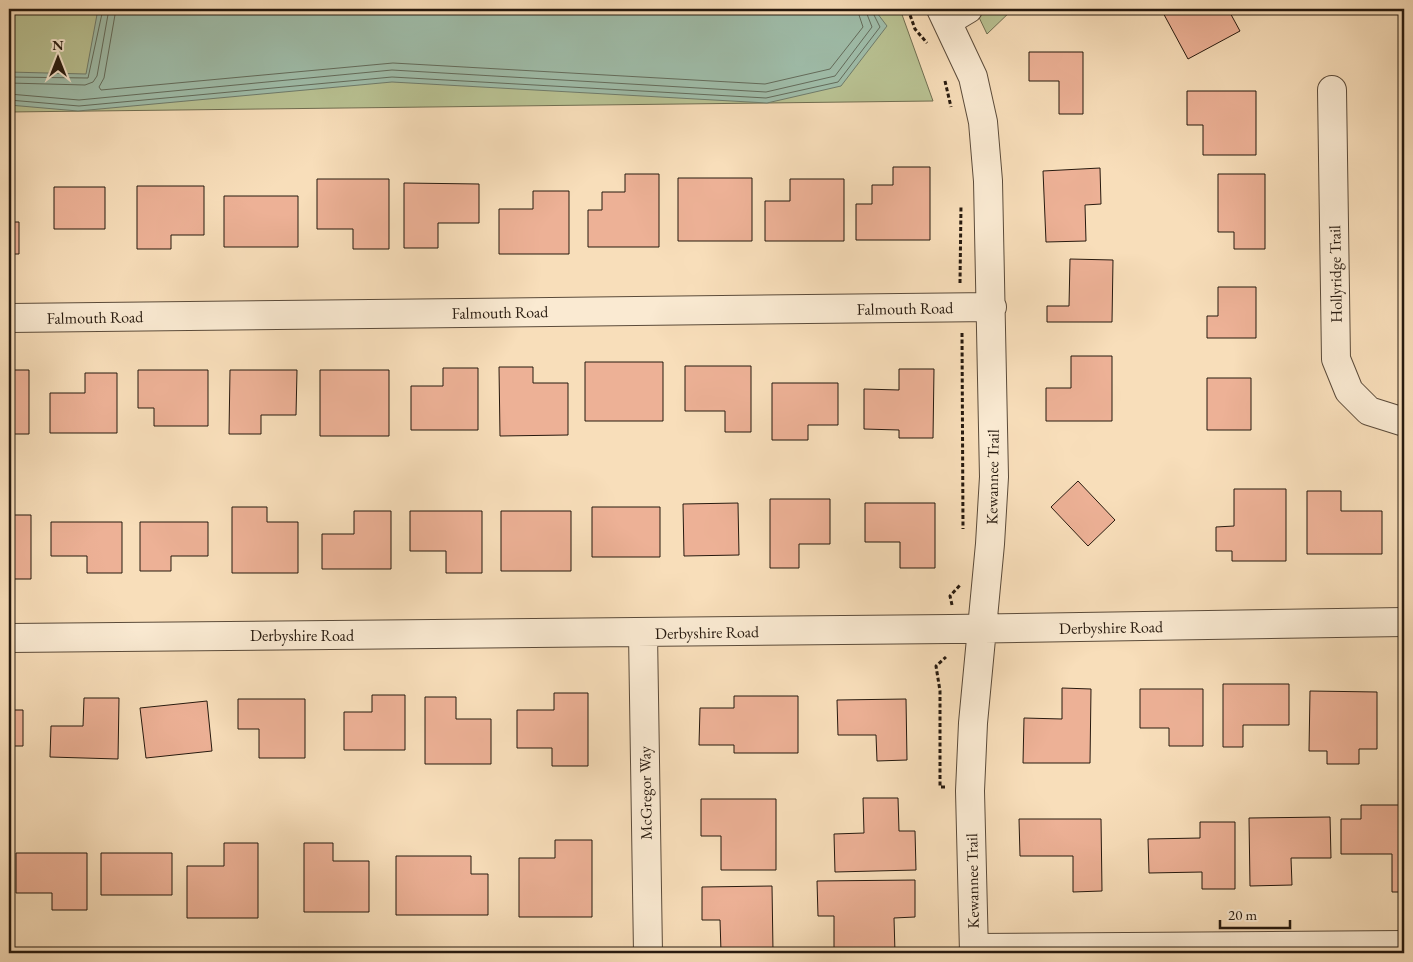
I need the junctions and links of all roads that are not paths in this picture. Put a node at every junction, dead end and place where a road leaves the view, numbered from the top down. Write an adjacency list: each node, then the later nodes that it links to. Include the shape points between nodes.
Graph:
1 (952, 13): 3 (street, Kewannee Trail, via 973,77 983,122)
2 (1332, 90): 5 (street, Hollyridge Trail, via 1336,359 1349,391 1370,411)
3 (992, 307): 4 (street, Falmouth Road); 7 (street, Kewannee Trail, via 994,477)
4 (9, 318)
5 (1404, 422)
6 (1404, 622): 7 (street, Derbyshire Road)
7 (981, 629): 8 (street, Derbyshire Road); 11 (street, Kewannee Trail, via 970,791)
8 (643, 633): 9 (street, Derbyshire Road); 12 (street, McGregor Way)
9 (9, 638)
10 (1404, 945): 11 (street)
11 (974, 950)
12 (648, 953)

